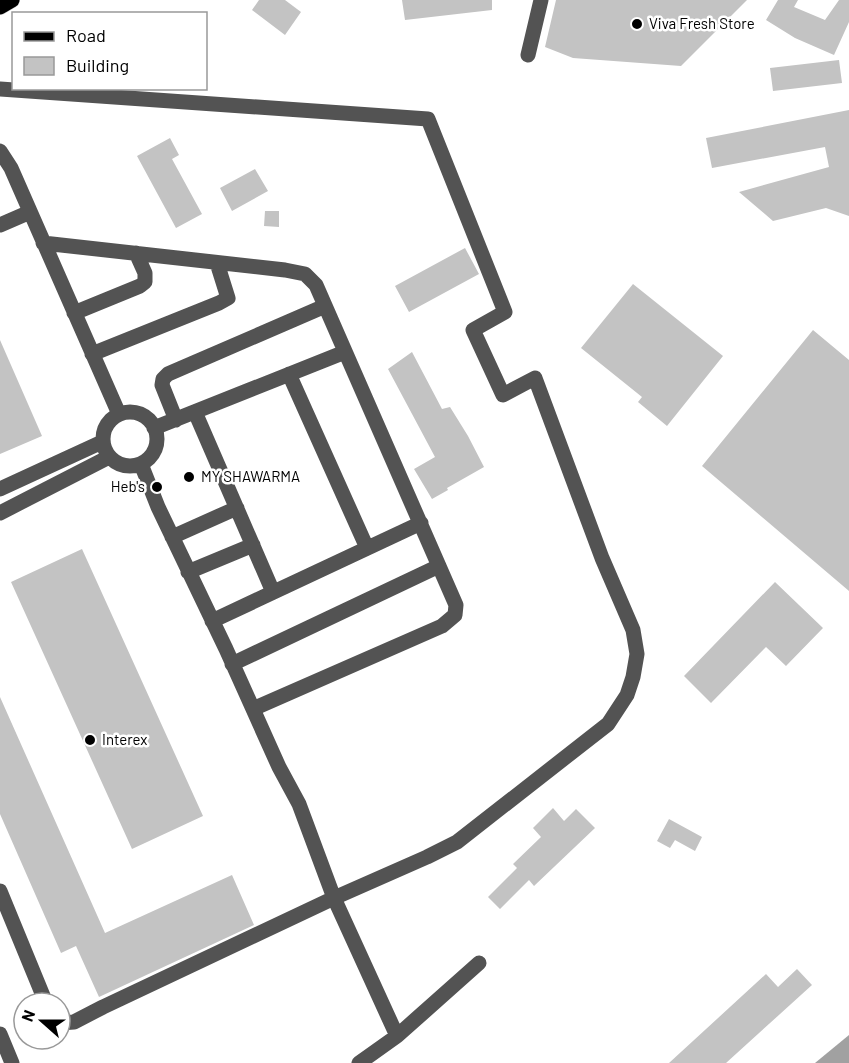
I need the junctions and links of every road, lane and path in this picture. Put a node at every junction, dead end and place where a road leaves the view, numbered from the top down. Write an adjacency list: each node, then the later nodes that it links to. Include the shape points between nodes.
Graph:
1 (12, 0): 3 (main road)
2 (541, 0): 4 (street)
3 (0, 7)
4 (528, 55)
5 (14, 90): 38 (street, via 428,119 505,312 473,330 502,395 535,378 633,630 637,654 627,695 608,724 457,842)
6 (0, 151): 7 (street)
7 (30, 212): 8 (street); 9 (street)
8 (0, 225)
9 (43, 243): 10 (street); 13 (street)
10 (136, 253): 11 (street); 13 (street, via 145,282)
11 (217, 262): 12 (street, via 305,274 316,285); 15 (street, via 228,298)
12 (325, 306): 14 (street); 19 (street, via 168,374 162,385)
13 (74, 313): 15 (street)
14 (345, 352): 16 (street); 27 (street)
15 (92, 354): 18 (street)
16 (289, 374): 17 (street); 30 (street)
17 (195, 412): 19 (street); 25 (street)
18 (119, 414): 20 (street, via 135,412); 21 (street, via 106,425)
19 (176, 420): 20 (street)
20 (154, 428): 23 (street, via 156,445)
21 (102, 442): 22 (street); 24 (street)
22 (109, 457): 23 (street, via 124,466); 26 (street)
23 (141, 464): 28 (street)
24 (0, 489)
25 (237, 508): 28 (street); 29 (street)
26 (0, 513)
27 (420, 523): 30 (street); 31 (street)
28 (172, 537): 32 (street)
29 (253, 545): 32 (street); 33 (street)
30 (367, 548): 33 (street)
31 (439, 566): 35 (street); 36 (street, via 456,605 455,615 442,626)
32 (189, 572): 34 (street)
33 (273, 592): 34 (street)
34 (212, 621): 35 (street)
35 (232, 664): 36 (street)
36 (253, 709): 38 (street, via 299,804)
37 (0, 891): 40 (street)
38 (334, 898): 41 (street); 43 (street)
39 (479, 963): 43 (street)
40 (41, 991)
41 (72, 1022)
42 (0, 1034): 44 (street)
43 (397, 1036): 45 (street)
44 (12, 1063)
45 (359, 1063)

